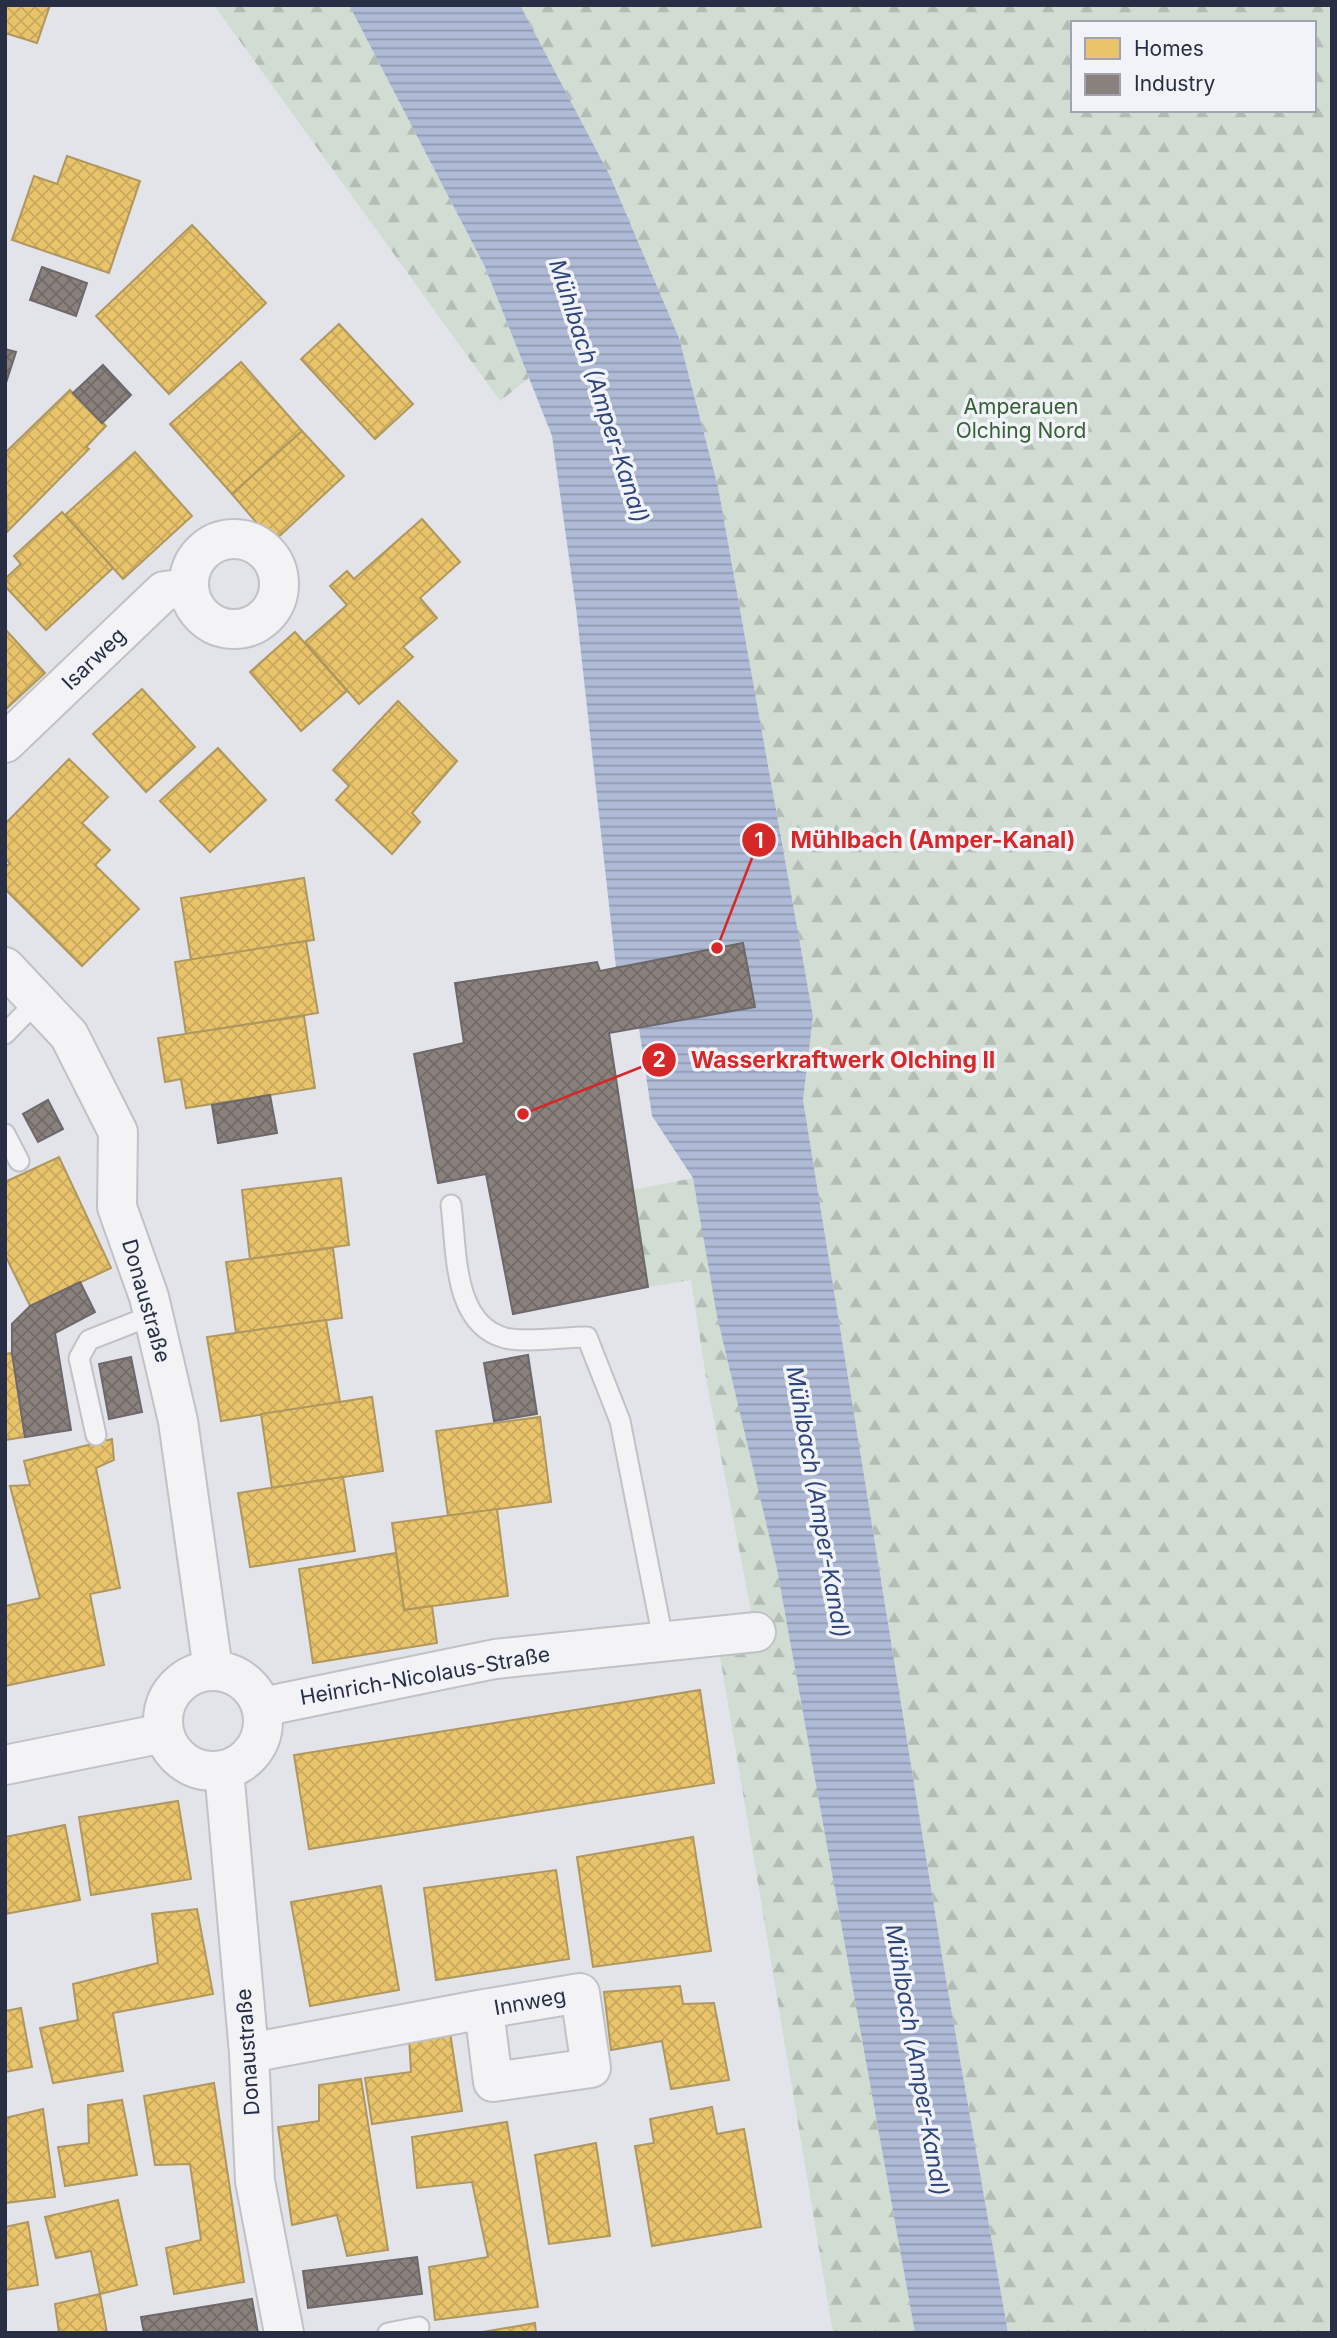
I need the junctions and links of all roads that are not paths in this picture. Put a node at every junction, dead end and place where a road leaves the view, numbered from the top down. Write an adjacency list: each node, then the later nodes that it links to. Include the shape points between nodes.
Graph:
1 (188, 588): 2 (street, Isarweg, via 164,591)
2 (5, 743)
3 (5, 967): 4 (street, Donaustraße)
4 (38, 1000): 5 (lane); 9 (street, Donaustraße, via 69,1035 118,1132 117,1207)
5 (5, 1034)
6 (5, 1134): 7 (lane)
7 (19, 1161)
8 (451, 1205): 12 (lane, via 463,1297 479,1325 506,1338 587,1337 620,1421)
9 (153, 1315): 10 (lane, via 89,1340 79,1358); 13 (street, Donaustraße, via 178,1421)
10 (96, 1435)
11 (756, 1632): 12 (street, Heinrich-Nicolaus-Straße)
12 (663, 1639): 14 (street, Heinrich-Nicolaus-Straße, via 495,1659)
13 (213, 1670): 14 (street, via 243,1680); 15 (street, via 194,1674 177,1686 166,1704)
14 (262, 1707): 17 (street, via 264,1728 256,1748 243,1762)
15 (164, 1733): 16 (street); 17 (street, via 184,1762 201,1770)
16 (5, 1765)
17 (224, 1770): 19 (street, Donaustraße)
18 (484, 2010): 19 (street, Innweg)
19 (249, 2053): 21 (street, Donaustraße, via 255,2181)
20 (419, 2327): 22 (lane)
21 (284, 2333)
22 (388, 2333)

